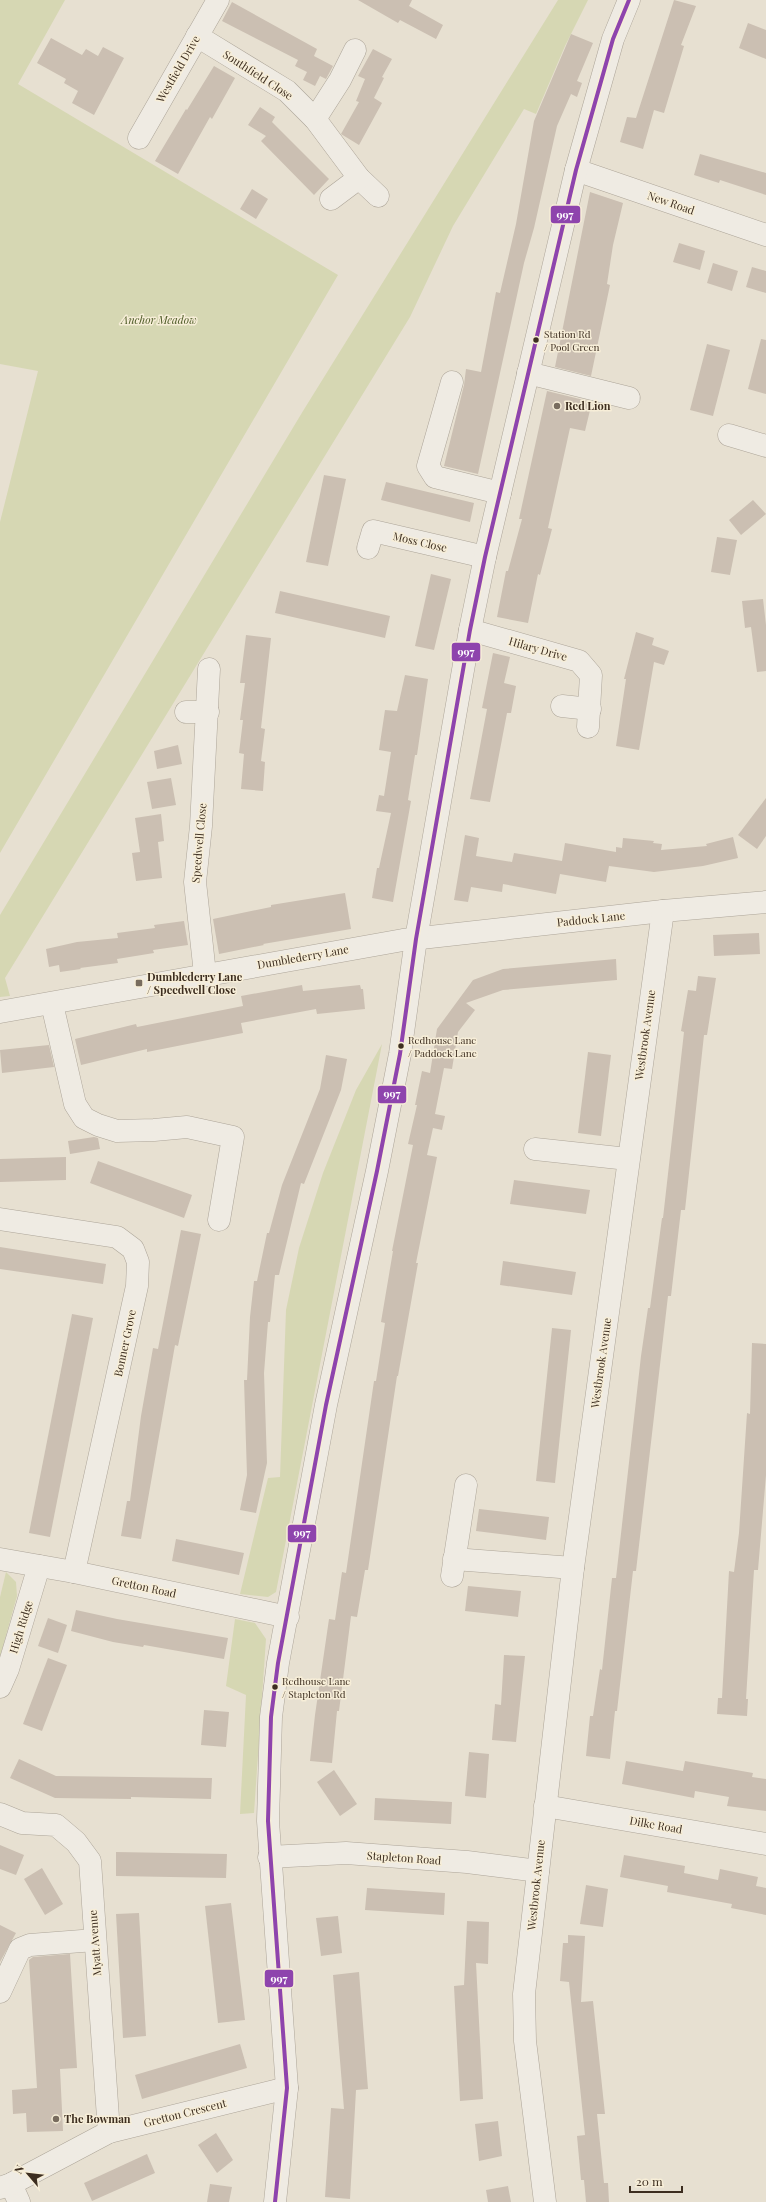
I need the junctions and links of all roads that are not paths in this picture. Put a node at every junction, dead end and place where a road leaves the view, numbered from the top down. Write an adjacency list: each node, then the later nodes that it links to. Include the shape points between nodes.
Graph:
1 (218, 0): 3 (street, Westfield Drive)
2 (629, 0): 7 (street, via 613,39)
3 (197, 36): 5 (street, Southfield Close, via 287,91); 6 (street, Westfield Drive)
4 (355, 50): 5 (street, via 340,80)
5 (315, 119): 8 (street, Southfield Close)
6 (139, 138)
7 (576, 170): 11 (street, New Road); 12 (street)
8 (359, 178): 9 (street, Southfield Close); 10 (street)
9 (378, 196)
10 (331, 199)
11 (766, 235)
12 (528, 373): 14 (street); 17 (street)
13 (452, 382): 17 (street, via 428,466 430,472 434,477)
14 (629, 398)
15 (729, 435): 16 (street)
16 (766, 446)
17 (500, 493): 19 (street)
18 (368, 548): 19 (street, Moss Close, via 373,531)
19 (485, 557): 20 (street)
20 (470, 630): 22 (street, Hilary Drive, via 579,661 591,675 589,718); 27 (street)
21 (209, 669): 24 (street, Speedwell Close)
22 (562, 706)
23 (186, 712): 24 (street)
24 (208, 712): 28 (street, Speedwell Close, via 195,882)
25 (766, 902): 26 (street, Paddock Lane)
26 (662, 911): 27 (street, Paddock Lane); 32 (street, Westbrook Avenue)
27 (416, 939): 28 (street, Dumblederry Lane); 40 (street, via 400,1054 326,1405)
28 (205, 974): 29 (street, Dumblederry Lane)
29 (52, 1004): 30 (street, Dumblederry Lane); 34 (street, via 75,1104 84,1118 117,1131 187,1127 233,1137)
30 (0, 1012)
31 (535, 1149): 32 (street)
32 (628, 1159): 38 (street, Westbrook Avenue)
33 (0, 1219): 39 (street, Bonner Grove, via 117,1237 133,1249 138,1262 137,1286)
34 (219, 1220)
35 (466, 1485): 38 (street, via 453,1568)
36 (0, 1559): 37 (street, Gretton Road)
37 (40, 1566): 39 (street, Gretton Road); 41 (street, High Ridge)
38 (574, 1568): 42 (street, Westbrook Avenue)
39 (74, 1572): 40 (street, Gretton Road)
40 (288, 1617): 45 (street, via 278,1663 271,1718)
41 (0, 1687)
42 (545, 1806): 44 (street, Dilke Road); 46 (street, Westbrook Avenue)
43 (0, 1814): 47 (street, Myatt Avenue, via 22,1823 56,1825 76,1842 90,1861)
44 (766, 1844)
45 (269, 1856): 46 (street, Stapleton Road, via 346,1853 467,1862); 49 (street)
46 (538, 1871): 53 (street, Westbrook Avenue, via 524,1994 525,2041)
47 (95, 1940): 48 (street, via 30,1945 20,1949); 50 (street, Myatt Avenue)
48 (0, 1992)
49 (287, 2088): 50 (street, Gretton Crescent); 52 (street)
50 (109, 2132): 51 (street, Gretton Crescent)
51 (10, 2191)
52 (275, 2202)
53 (545, 2202)

